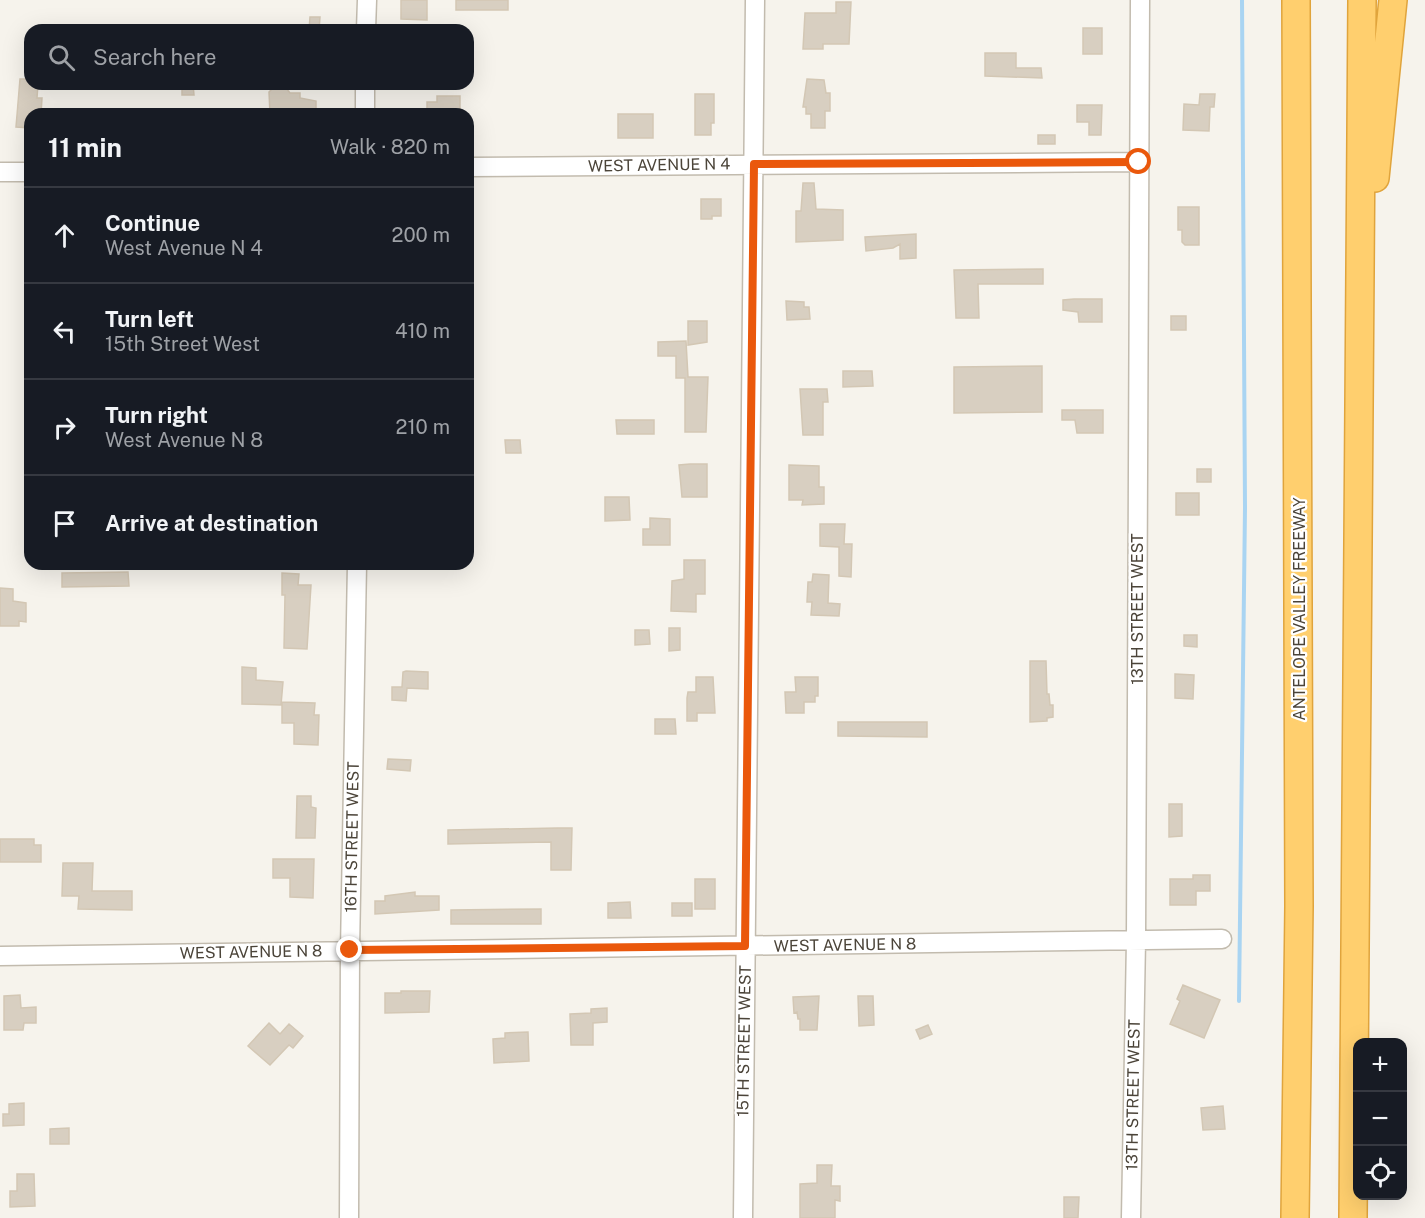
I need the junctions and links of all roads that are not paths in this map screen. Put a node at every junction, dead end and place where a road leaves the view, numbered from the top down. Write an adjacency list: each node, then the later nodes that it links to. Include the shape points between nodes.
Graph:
1 (367, 0): 8 (street)
2 (755, 0): 13 (street, 15TH STREET WEST)
3 (1140, 0): 12 (street, 13TH STREET WEST)
4 (1287, 0): 9 (highway)
5 (1296, 0): 9 (highway, ANTELOPE VALLEY FREEWAY)
6 (1362, 0): 17 (highway)
7 (1393, 0): 17 (highway, via 1377,172)
8 (366, 24)
9 (1296, 29): 27 (highway, ANTELOPE VALLEY FREEWAY, via 1299,586)
10 (365, 90): 11 (street)
11 (365, 108)
12 (1139, 162): 13 (street, WEST AVENUE N 4); 20 (street, 13TH STREET WEST)
13 (754, 164): 14 (street, WEST AVENUE N 4); 21 (street, 15TH STREET WEST)
14 (474, 167)
15 (0, 172): 16 (street)
16 (24, 172)
17 (1360, 224): 28 (highway)
18 (357, 570): 22 (street, 16TH STREET WEST)
19 (1222, 939): 20 (street, WEST AVENUE N 8)
20 (1136, 940): 21 (street, WEST AVENUE N 8); 26 (street, 13TH STREET WEST)
21 (745, 946): 22 (street, WEST AVENUE N 8); 25 (street, 15TH STREET WEST)
22 (350, 950): 23 (street, WEST AVENUE N 8); 24 (street, 16TH STREET WEST)
23 (0, 956)
24 (349, 1218)
25 (743, 1218)
26 (1131, 1218)
27 (1295, 1218)
28 (1353, 1218)

